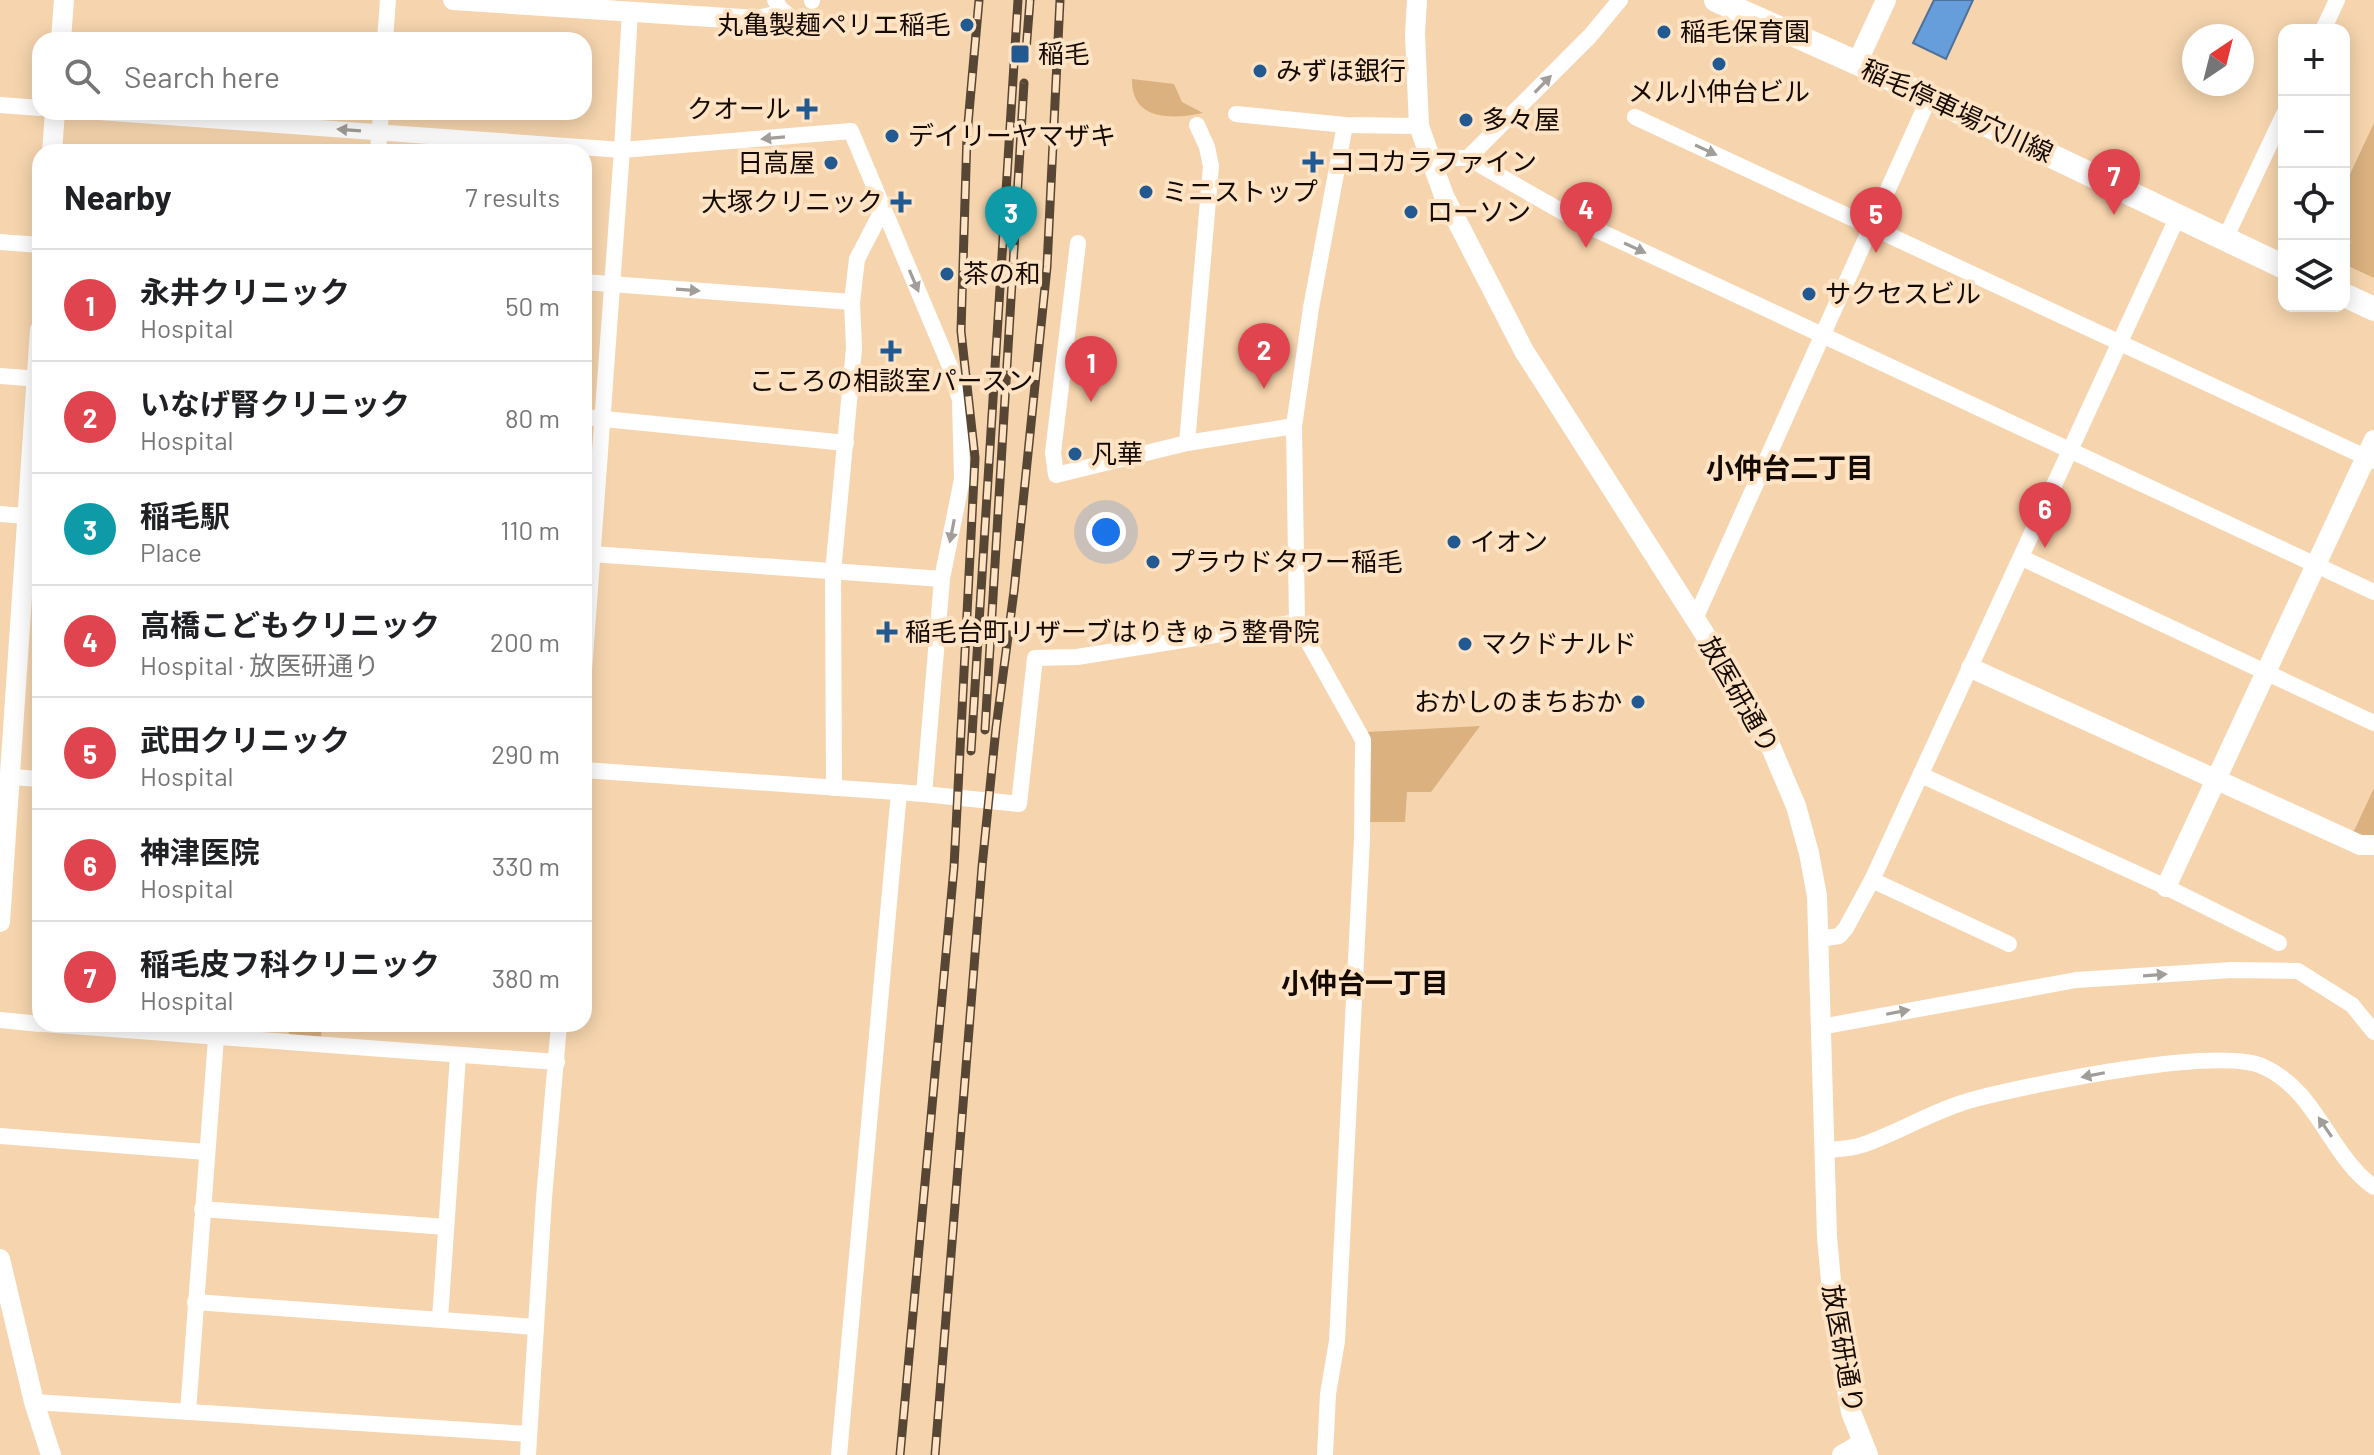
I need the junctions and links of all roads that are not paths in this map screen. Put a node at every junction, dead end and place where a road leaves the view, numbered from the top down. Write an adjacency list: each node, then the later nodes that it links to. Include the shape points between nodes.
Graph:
1 (64, 0): 12 (street)
2 (388, 0): 13 (street)
3 (453, 0): 10 (street)
4 (1417, 0): 25 (street, 放医研通り)
5 (1620, 0): 34 (street, one-way to 5)
6 (1716, 0): 14 (main road, 稲毛停車場穴川線)
7 (1886, 0): 14 (street)
8 (2337, 0): 11 (street)
9 (780, 7): 10 (street, via 757,20)
10 (630, 11): 32 (street)
11 (2326, 24)
12 (62, 32)
13 (386, 32)
14 (1857, 63): 15 (main road, 稲毛停車場穴川線)
15 (1929, 98): 36 (main road, 稲毛停車場穴川線); 37 (street)
16 (0, 105): 17 (street)
17 (32, 107)
18 (1236, 114): 24 (street)
19 (1635, 117): 37 (street, one-way to 37)
20 (54, 120): 28 (street)
21 (211, 120): 27 (street, one-way to 21)
22 (381, 120): 27 (street)
23 (1197, 125): 56 (street, via 1211,166)
24 (1345, 125): 25 (street); 54 (street)
25 (1419, 126): 33 (street, 放医研通り)
26 (2278, 127): 38 (street)
27 (380, 132): 29 (street); 30 (street)
28 (53, 144)
29 (379, 144)
30 (541, 144)
31 (592, 148): 32 (street)
32 (622, 150): 35 (street, one-way to 32, via 851,131); 44 (street)
33 (1431, 158): 34 (street); 69 (street, 放医研通り, via 1444,196 1524,351)
34 (1468, 158): 48 (street, one-way to 48, via 1582,223)
35 (883, 209): 46 (street, via 857,259); 67 (street, one-way to 67, via 960,400 962,479)
36 (2178, 216): 38 (main road, 稲毛停車場穴川線); 49 (street)
37 (1870, 226): 48 (street); 49 (street)
38 (2225, 239): 42 (main road, 稲毛停車場穴川線)
39 (0, 242): 41 (street)
40 (1078, 243): 56 (street, via 1053,453 1056,475)
41 (32, 244)
42 (2278, 264)
43 (592, 283): 44 (street)
44 (611, 284): 46 (street, one-way to 46); 53 (street)
45 (2350, 298): 47 (main road)
46 (852, 302): 55 (street)
47 (2374, 309)
48 (1821, 335): 57 (street); 69 (street)
49 (2120, 343): 57 (street); 58 (street)
50 (0, 376): 51 (street)
51 (32, 379)
52 (592, 417): 53 (street)
53 (602, 418): 55 (street); 59 (street)
54 (1294, 426): 56 (street); 70 (street)
55 (846, 443): 66 (street)
56 (1187, 443)
57 (2071, 451): 64 (street); 65 (street)
58 (2371, 453): 65 (street)
59 (592, 495)
60 (0, 514): 61 (street)
61 (32, 517)
62 (32, 529): 76 (street)
63 (592, 554): 66 (street)
64 (2022, 558): 71 (street); 72 (street)
65 (2316, 565): 68 (street); 72 (street)
66 (833, 572): 67 (street); 79 (street)
67 (942, 579): 81 (street)
68 (2374, 592)
69 (1695, 619): 87 (street, 放医研通り, via 1759,719 1780,767 1809,853)
70 (1297, 622): 81 (street, via 1077,657 1035,658 1019,804); 117 (street, via 1363,740 1337,1341)
71 (1971, 668): 75 (street); 78 (street)
72 (2266, 672): 73 (street); 78 (street)
73 (2374, 723)
74 (592, 771): 79 (street)
75 (1921, 775): 84 (street); 85 (street)
76 (11, 777): 77 (street); 82 (street)
77 (32, 778)
78 (2216, 779): 83 (street, via 2360,845); 85 (street)
79 (834, 788): 80 (street)
80 (899, 792): 81 (street); 116 (street)
81 (924, 794)
82 (4, 816): 86 (street)
83 (2374, 845)
84 (1872, 880): 87 (street, via 1839,936); 89 (street)
85 (2166, 887): 88 (street)
86 (0, 922)
87 (1820, 939): 92 (street, 放医研通り)
88 (2279, 943)
89 (2009, 944)
90 (0, 1020): 91 (street)
91 (32, 1023)
92 (1821, 1027): 95 (street, one-way to 95, via 2076,980 2232,970 2298,971 2352,1005); 100 (street, 放医研通り)
93 (141, 1032): 96 (street)
94 (559, 1032): 98 (street)
95 (2374, 1032)
96 (216, 1038): 97 (street); 101 (street)
97 (458, 1056): 98 (street); 104 (street)
98 (557, 1062): 108 (street)
99 (0, 1136): 101 (street)
100 (1826, 1150): 102 (street, one-way to 100, via 2359,1176 2303,1094 2263,1066 2217,1060 2103,1072 1973,1099 1859,1146); 112 (street, 放医研通り, via 1834,1314 1851,1412)
101 (206, 1152): 103 (street)
102 (2374, 1187)
103 (202, 1209): 104 (street); 106 (street)
104 (446, 1227): 107 (street)
105 (0, 1259): 109 (street)
106 (195, 1302): 107 (street); 110 (street)
107 (440, 1319): 108 (street)
108 (536, 1327): 111 (street)
109 (34, 1402): 110 (street); 114 (street)
110 (188, 1412): 111 (street)
111 (529, 1434): 115 (street)
112 (1866, 1449): 113 (street)
113 (1840, 1454)
114 (51, 1455)
115 (528, 1455)
116 (839, 1455)
117 (1325, 1455)

